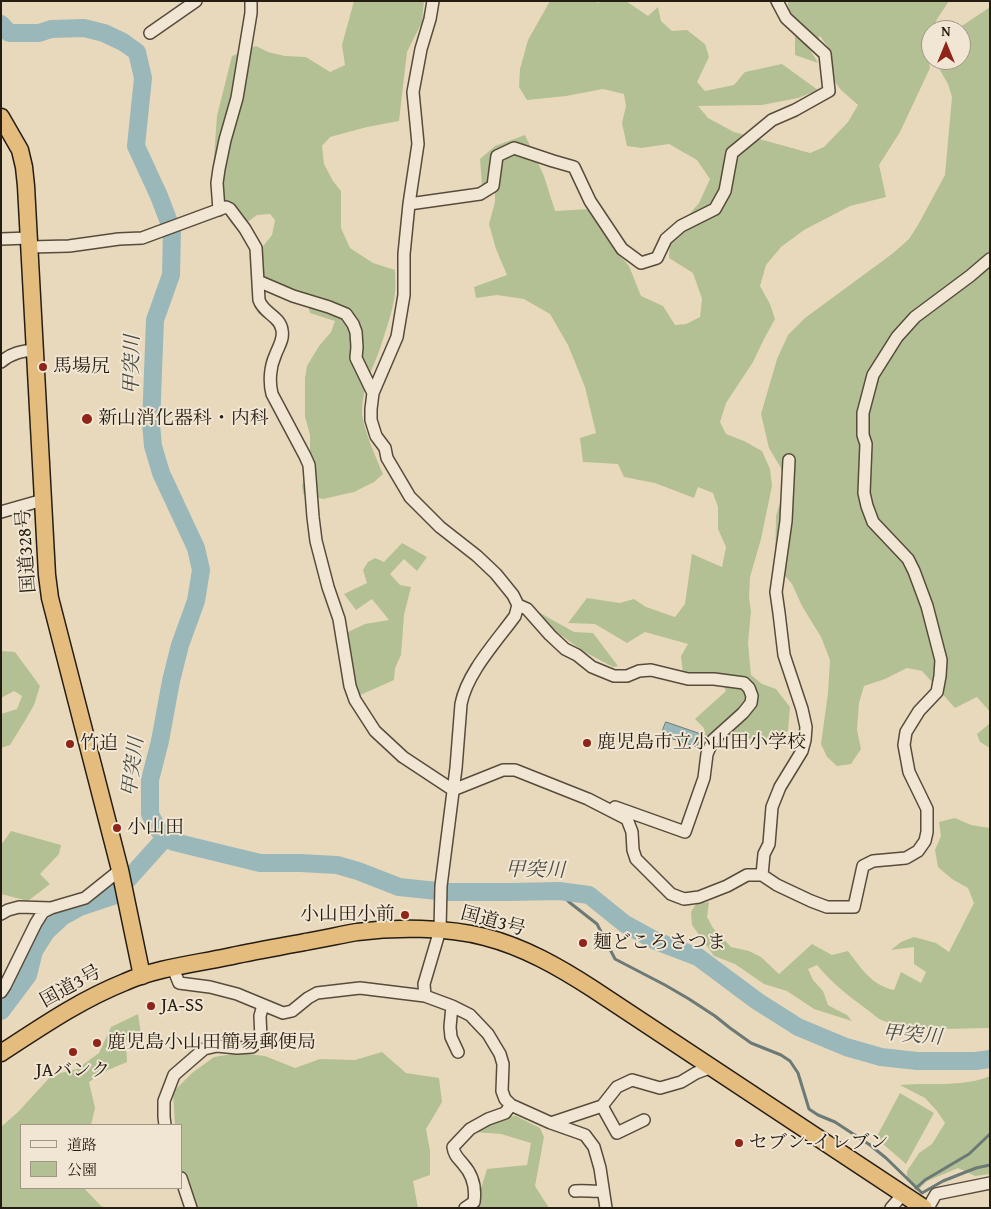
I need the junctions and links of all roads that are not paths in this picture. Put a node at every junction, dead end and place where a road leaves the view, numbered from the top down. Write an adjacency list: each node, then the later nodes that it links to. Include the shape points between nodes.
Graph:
1 (196, 1): 5 (street)
2 (251, 1): 8 (street, via 237,98 217,182)
3 (432, 1): 7 (street, via 412,92 418,144)
4 (777, 1): 7 (street, via 786,18 825,54 829,91 772,120 732,153 725,191 715,209 681,226 666,239 657,258 641,263 622,249 590,201 574,167 514,148 497,156 493,186 480,194)
5 (150, 33)
6 (1, 117): 10 (highway, 国道328号, via 20,150 24,167)
7 (408, 204): 15 (street, via 404,295 397,337)
8 (219, 210): 10 (street, via 142,238 69,246); 12 (street, via 230,209 252,240 256,248)
9 (1, 239): 10 (street)
10 (30, 243): 13 (highway, 国道328号)
11 (990, 259): 23 (street, via 915,317 897,337 873,375 863,413 867,506 873,522 908,559 914,571 941,660 937,692 919,711 906,732 904,745 909,772 927,809 925,842 906,858 873,861 863,866 854,908 827,907)
12 (258, 281): 15 (street, via 346,314 356,332 356,358); 20 (street, via 261,306 280,322 282,329 282,340 272,363 271,389 309,465 316,541 339,619 355,700 375,731 403,758)
13 (35, 350): 14 (street, via 15,353); 17 (highway, 国道328号)
14 (1, 362)
15 (373, 394): 19 (street, via 371,409 376,436 410,497 496,574)
16 (789, 460): 23 (street, via 786,522 776,592 784,655 806,726 802,751 772,807)
17 (43, 500): 18 (street); 22 (highway, 国道328号, via 50,598)
18 (1, 512)
19 (518, 605): 20 (street, via 515,616 472,675 462,696); 21 (street, via 527,608 565,649 592,667 614,676 651,670 688,679 744,683 752,696 743,713 713,740 685,832)
20 (454, 790): 21 (street, via 503,770 515,770); 26 (street, via 441,886)
21 (588, 799): 23 (street, via 627,819 636,859 671,894 684,899 699,896 747,875)
22 (120, 873): 24 (street, via 86,898); 28 (highway, 国道328号)
23 (762, 875)
24 (51, 908): 25 (street, via 19,907); 29 (street, via 43,912 36,923)
25 (1, 914)
26 (440, 930): 27 (highway, 国道3号, via 358,932); 30 (street, via 424,984); 37 (highway, 国道3号, via 484,937 537,956)
27 (173, 968): 28 (highway, 国道3号); 31 (street, via 179,983 210,987)
28 (142, 976): 36 (highway, 国道3号, via 72,1007)
29 (1, 992)
30 (424, 996): 31 (street, via 360,988 317,993 292,1011 283,1013); 32 (street)
31 (263, 1004): 42 (street, via 261,1039 252,1047 204,1049 174,1075 164,1101)
32 (452, 1006): 33 (street); 38 (street, via 470,1015 488,1034 500,1054 502,1090)
33 (450, 1027): 34 (street); 35 (street)
34 (445, 1040)
35 (458, 1052)
36 (1, 1053)
37 (712, 1068): 39 (street, via 660,1088 632,1080 616,1087); 47 (highway, 国道3号)
38 (511, 1105): 41 (street); 49 (street, via 505,1113 470,1128 453,1148 454,1154 466,1166 475,1191 474,1202)
39 (602, 1106): 40 (street, via 617,1133); 41 (street)
40 (644, 1120)
41 (551, 1123): 46 (street, via 585,1135 594,1147)
42 (165, 1124)
43 (182, 1181): 48 (street)
44 (990, 1183): 52 (street, via 936,1194)
45 (581, 1187): 46 (street, via 592,1192)
46 (603, 1191): 50 (street)
47 (903, 1194): 51 (street); 52 (highway, 国道3号)
48 (191, 1208)
49 (465, 1208)
50 (606, 1208)
51 (891, 1208)
52 (926, 1208)

